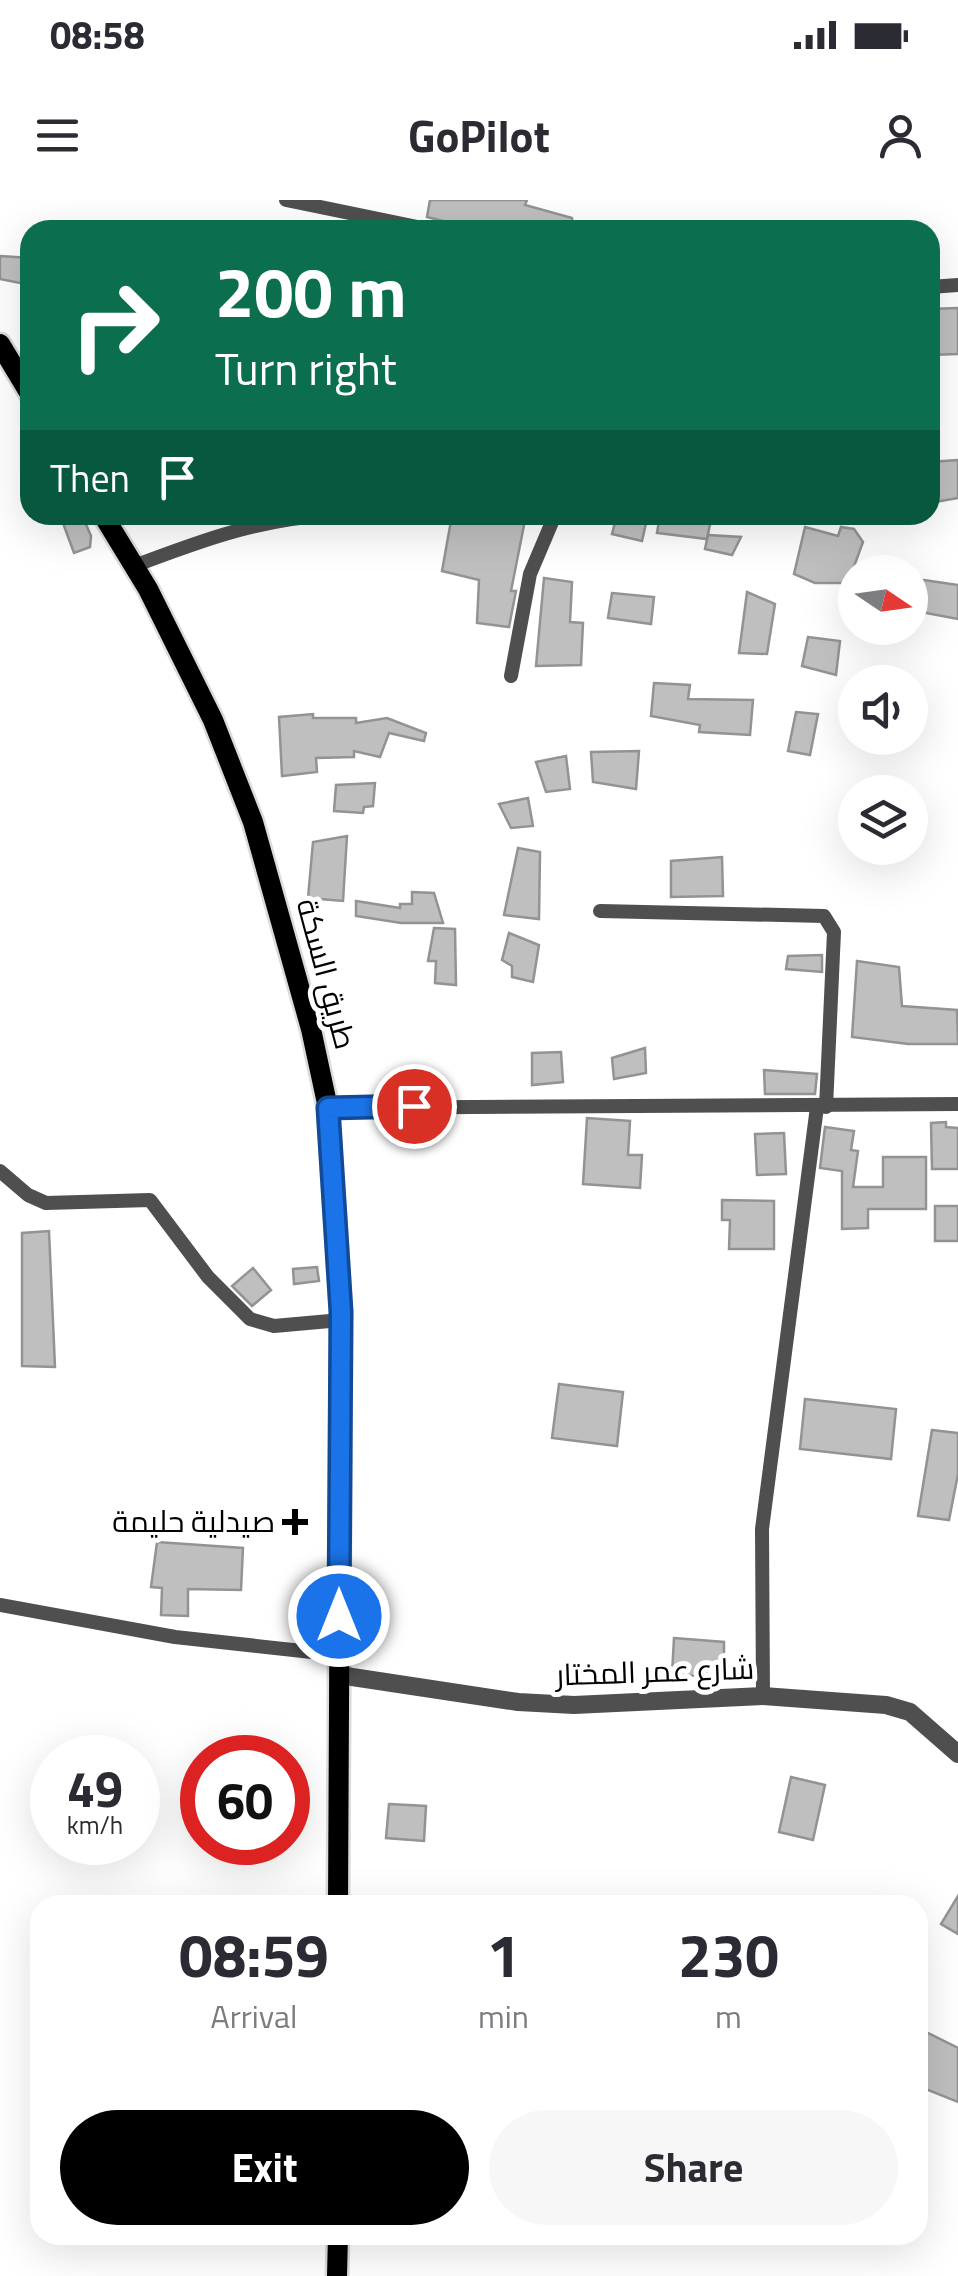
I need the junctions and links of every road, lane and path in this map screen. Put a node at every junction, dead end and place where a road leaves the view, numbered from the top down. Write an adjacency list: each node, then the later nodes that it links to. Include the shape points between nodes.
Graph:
1 (286, 200): 2 (street)
2 (383, 220)
3 (0, 344): 4 (main road)
4 (20, 377)
5 (109, 525): 8 (main road, طريق السكة)
6 (252, 525): 8 (street)
7 (550, 525): 9 (street, via 530,574)
8 (134, 566): 13 (main road, طريق السكة, via 213,720 253,822)
9 (511, 676)
10 (600, 911): 12 (street, via 824,916 834,932)
11 (958, 1104): 12 (street)
12 (821, 1107): 13 (street); 18 (street, via 762,1529)
13 (328, 1108): 15 (main road, طريق السكة)
14 (0, 1171): 15 (street, via 46,1203 150,1200 250,1318 274,1326)
15 (341, 1320): 17 (main road, طريق السكة)
16 (0, 1605): 17 (street)
17 (339, 1665): 18 (street, شارع عمر المختار, via 518,1702); 20 (main road, طريق السكة)
18 (763, 1696): 19 (street, شارع عمر المختار, via 910,1712)
19 (958, 1754)
20 (338, 1895)
21 (338, 2245): 22 (main road)
22 (338, 2276)

